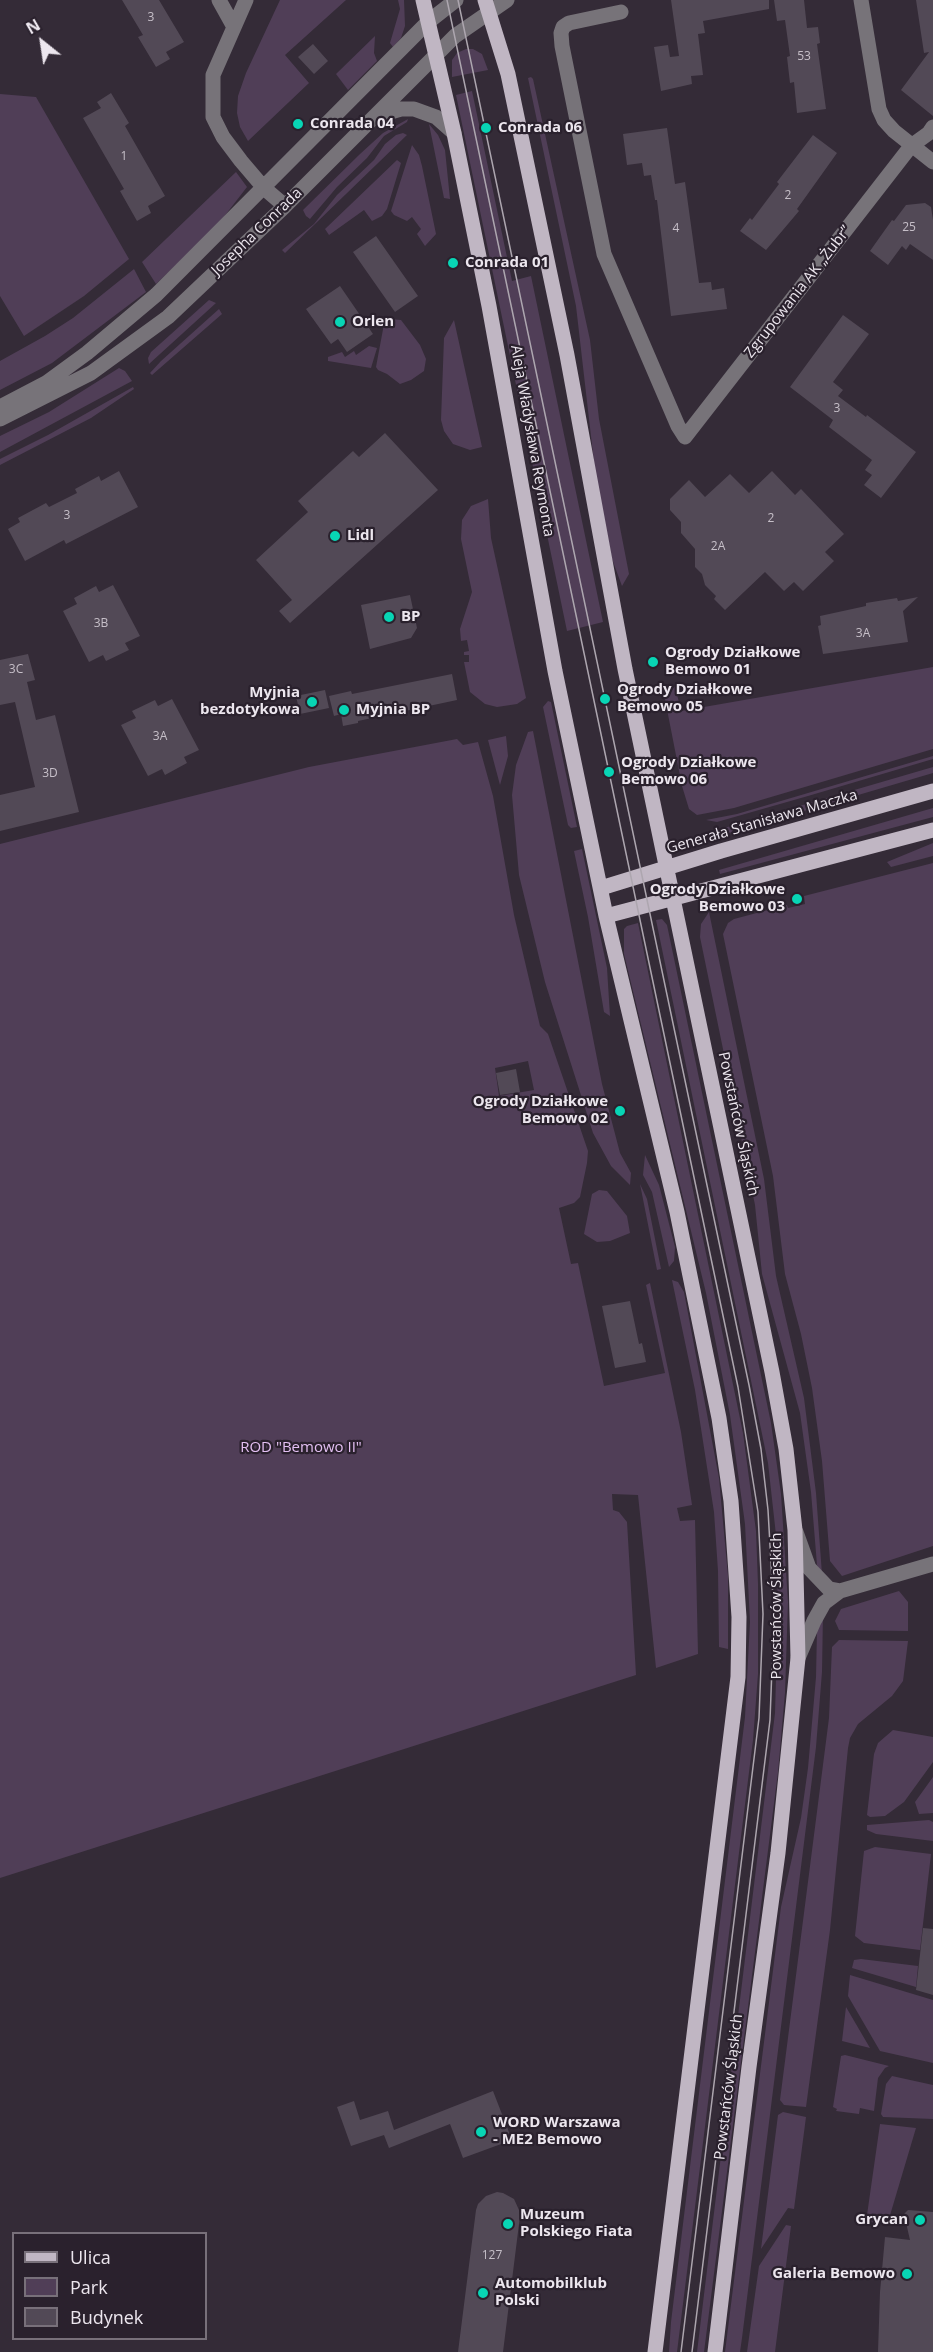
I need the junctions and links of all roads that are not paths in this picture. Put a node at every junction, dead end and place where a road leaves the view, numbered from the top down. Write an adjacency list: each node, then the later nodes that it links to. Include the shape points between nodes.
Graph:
1 (219, 0): 10 (street)
2 (246, 0): 10 (street)
3 (423, 0): 9 (main road, Aleja Władysława Reymonta)
4 (456, 0): 9 (street, Josepha Conrada)
5 (507, 0): 7 (street, Josepha Conrada)
6 (861, 0): 15 (street, via 879,109 884,120)
7 (487, 6): 11 (street, Josepha Conrada); 23 (main road, via 508,74 560,321)
8 (621, 12): 15 (street, Zgrupowania AK „Żubr”, via 569,23 561,33 562,46 604,254 685,437)
9 (428, 22): 11 (main road, Aleja Władysława Reymonta); 17 (street, Josepha Conrada)
10 (234, 27): 17 (street, via 213,75 213,117 228,144)
11 (437, 56): 12 (street, Josepha Conrada); 14 (main road, Aleja Władysława Reymonta)
12 (369, 120): 14 (street, via 388,111 414,109 436,117); 18 (street, Josepha Conrada)
13 (933, 127): 15 (street, Zgrupowania AK „Żubr”)
14 (454, 133): 24 (main road, Aleja Władysława Reymonta, via 511,417 546,631)
15 (911, 146): 16 (street)
16 (933, 162)
17 (264, 188): 18 (street); 19 (street, Josepha Conrada, via 156,295 87,353 46,383)
18 (285, 206): 20 (street, Josepha Conrada, via 168,317 125,350 91,373)
19 (0, 407)
20 (0, 419)
21 (933, 791): 23 (main road, Generała Stanisława Maczka)
22 (933, 830): 25 (main road)
23 (666, 868): 24 (main road, Generała Stanisława Maczka); 25 (main road, Powstańców Śląskich)
24 (601, 888): 26 (main road)
25 (672, 899): 26 (main road); 27 (main road, Powstańców Śląskich, via 772,1372)
26 (606, 916): 31 (main road, via 677,1212 719,1418 739,1617 732,1734)
27 (795, 1530): 29 (street, via 809,1568 829,1589); 30 (main road, Powstańców Śląskich)
28 (933, 1564): 29 (street)
29 (840, 1591): 30 (street, via 824,1603)
30 (798, 1658): 32 (main road, Powstańców Śląskich, via 778,1853)
31 (655, 2352)
32 (715, 2352)

